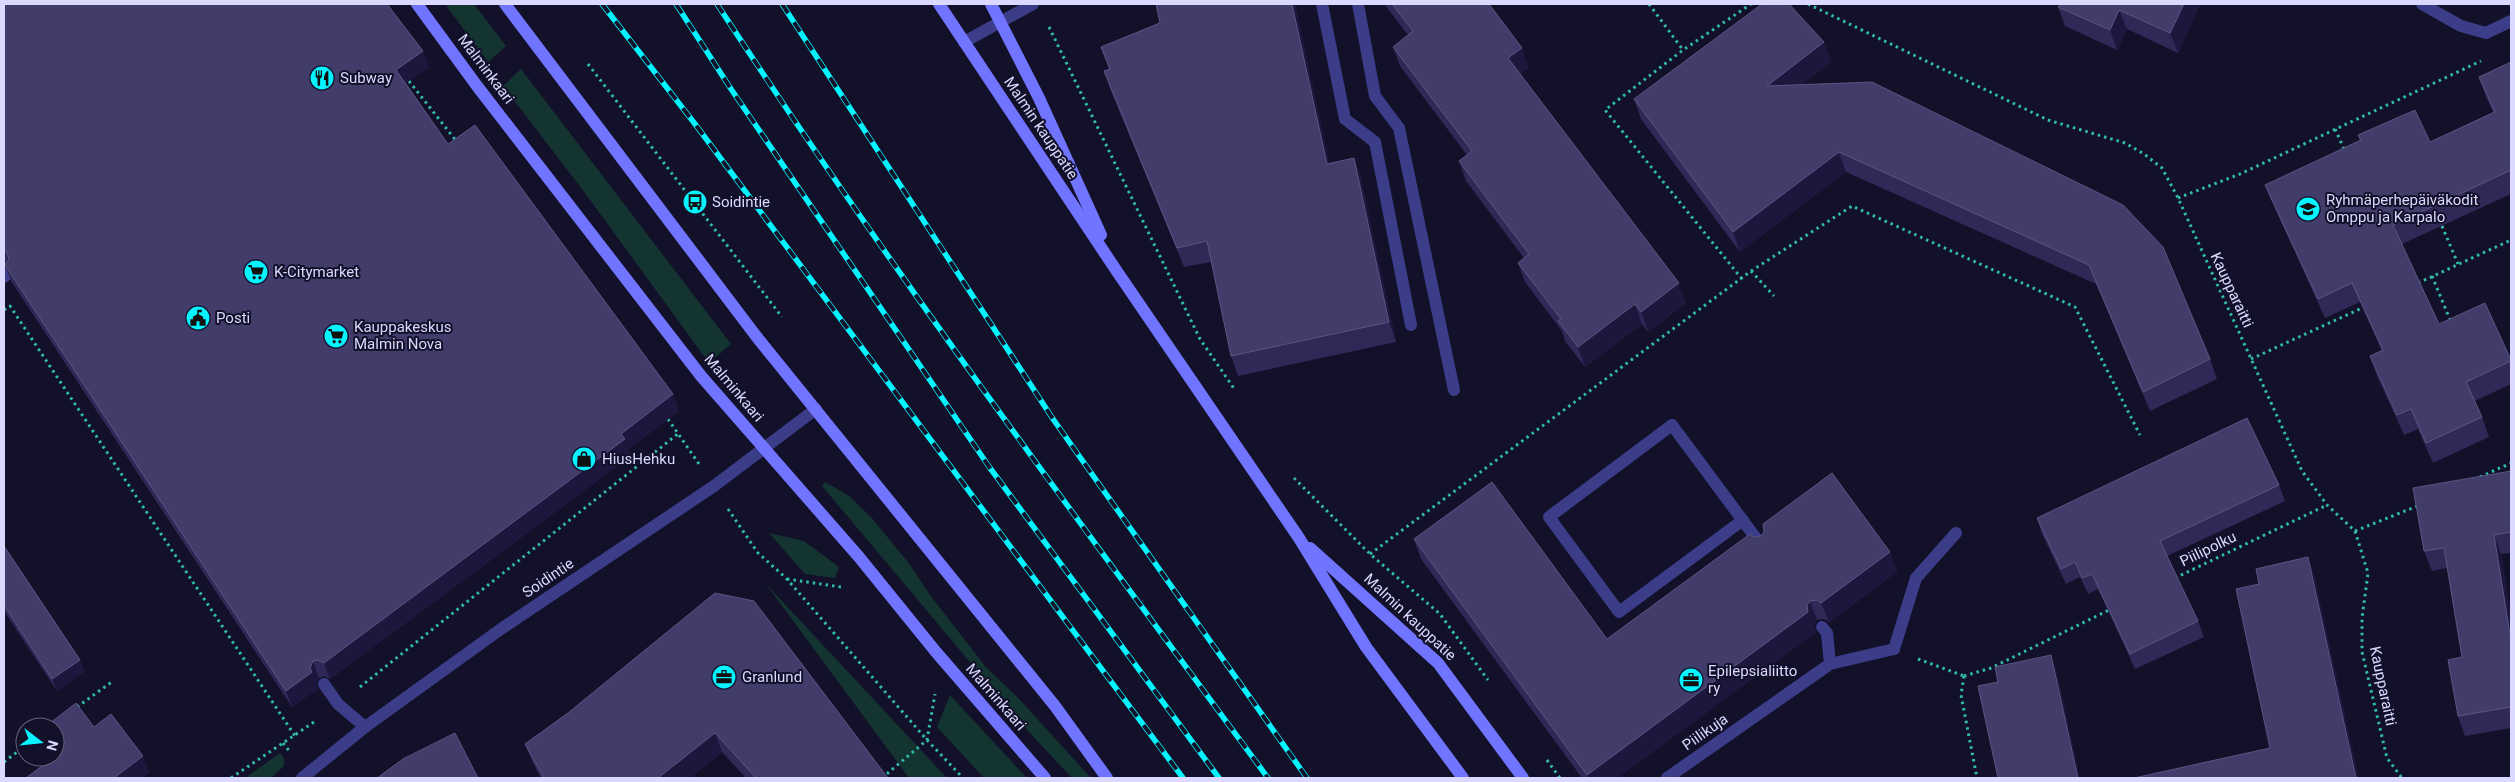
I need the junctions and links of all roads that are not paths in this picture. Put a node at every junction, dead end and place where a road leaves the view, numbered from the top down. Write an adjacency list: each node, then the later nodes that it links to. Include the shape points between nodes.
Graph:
1 (417, 4): 16 (main road, Malminkaari, via 701,376)
2 (505, 4): 15 (main road, via 756,336)
3 (940, 4): 11 (main road, Malmin kauppatie)
4 (990, 4): 10 (main road, Malmin kauppatie)
5 (1033, 4): 10 (street)
6 (1322, 4): 13 (street, via 1345,119 1375,142)
7 (1358, 4): 14 (street, via 1375,96 1399,128)
8 (2422, 4): 9 (street, via 2461,26 2486,32)
9 (2511, 21)
10 (1000, 22): 11 (street); 12 (main road, Malmin kauppatie, via 1039,98)
11 (964, 42): 12 (main road, Malmin kauppatie)
12 (1116, 270): 19 (main road, Malmin kauppatie)
13 (1411, 325)
14 (1454, 390)
15 (816, 409): 16 (street, Soidintie); 27 (main road, via 1054,706)
16 (762, 448): 24 (street, Soidintie, via 714,486 501,629); 26 (main road, Malminkaari, via 859,557)
17 (1743, 520): 17 (street, via 1672,425 1549,517 1619,612); 20 (street)
18 (1956, 533): 22 (street, Piilikuja, via 1916,578 1894,649)
19 (1299, 538): 28 (main road, Malmin kauppatie, via 1366,647); 29 (main road, Malmin kauppatie, via 1438,664)
20 (1764, 549)
21 (1822, 627): 22 (street, via 1827,633)
22 (1830, 664): 30 (street, Piilikuja)
23 (324, 684): 24 (street, via 338,704)
24 (366, 727): 25 (street, Soidintie)
25 (302, 778)
26 (1045, 778)
27 (1107, 778)
28 (1463, 778)
29 (1523, 778)
30 (1667, 778)

